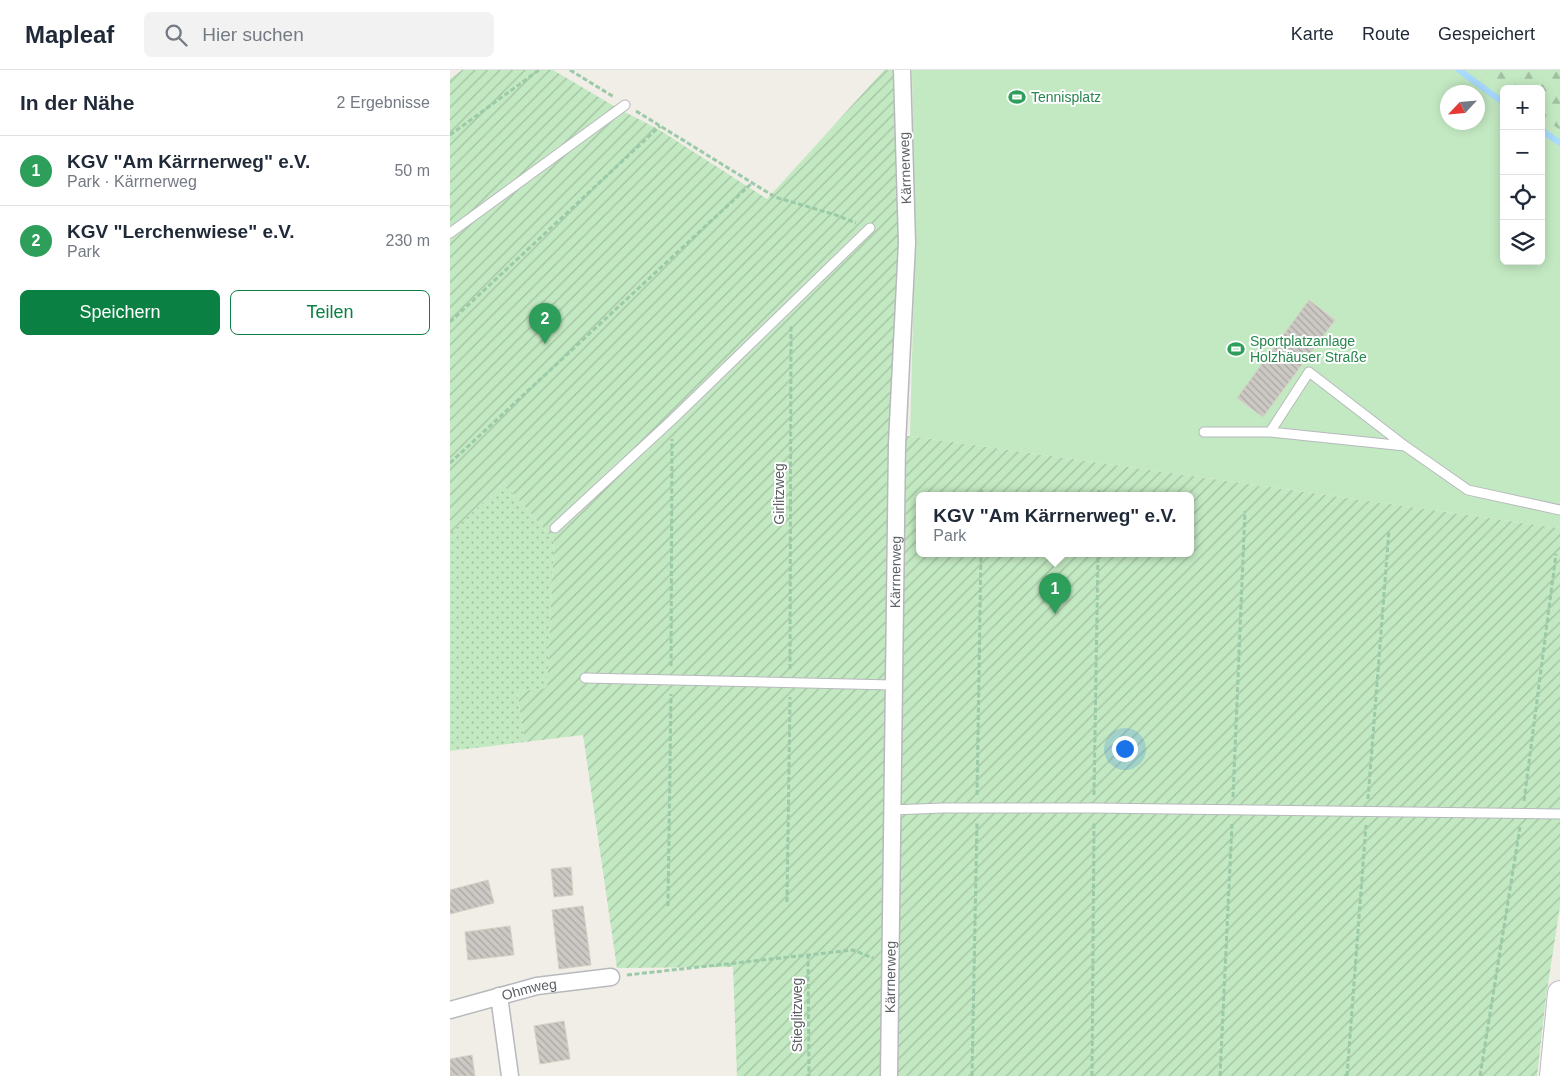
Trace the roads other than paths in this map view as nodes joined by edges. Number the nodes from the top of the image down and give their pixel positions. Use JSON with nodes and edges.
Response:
{"nodes":[{"id":1,"x":902,"y":70,"type":"edge"},
{"id":2,"x":625,"y":104,"type":"road end"},
{"id":3,"x":870,"y":228,"type":"road end"},
{"id":4,"x":450,"y":233,"type":"edge"},
{"id":5,"x":1204,"y":432,"type":"dead end"},
{"id":6,"x":1270,"y":432,"type":"junction"},
{"id":7,"x":1405,"y":446,"type":"junction"},
{"id":8,"x":1560,"y":510,"type":"edge"},
{"id":9,"x":555,"y":528,"type":"dead end"},
{"id":10,"x":585,"y":678,"type":"dead end"},
{"id":11,"x":894,"y":685,"type":"junction"},
{"id":12,"x":891,"y":810,"type":"junction"},
{"id":13,"x":1560,"y":814,"type":"edge"},
{"id":14,"x":611,"y":977,"type":"road end"},
{"id":15,"x":1560,"y":993,"type":"edge"},
{"id":16,"x":499,"y":996,"type":"junction"},
{"id":17,"x":450,"y":1010,"type":"edge"},
{"id":18,"x":510,"y":1076,"type":"edge"},
{"id":19,"x":889,"y":1076,"type":"edge"},
{"id":20,"x":1552,"y":1076,"type":"edge"}],
"edges":[{"from":1,"to":11,"type":"street","name":"Kärrnerweg"},
{"from":2,"to":4,"type":"lane"},
{"from":3,"to":9,"type":"lane"},
{"from":5,"to":6,"type":"lane"},
{"from":6,"to":7,"type":"lane"},
{"from":6,"to":7,"type":"lane"},
{"from":7,"to":8,"type":"lane"},
{"from":10,"to":11,"type":"lane"},
{"from":11,"to":12,"type":"street","name":"Kärrnerweg"},
{"from":12,"to":13,"type":"lane"},
{"from":12,"to":19,"type":"street","name":"Kärrnerweg"},
{"from":14,"to":16,"type":"street","name":"Ohmweg"},
{"from":15,"to":20,"type":"main road"},
{"from":16,"to":17,"type":"street","name":"Ohmweg"},
{"from":16,"to":18,"type":"street"}]}
